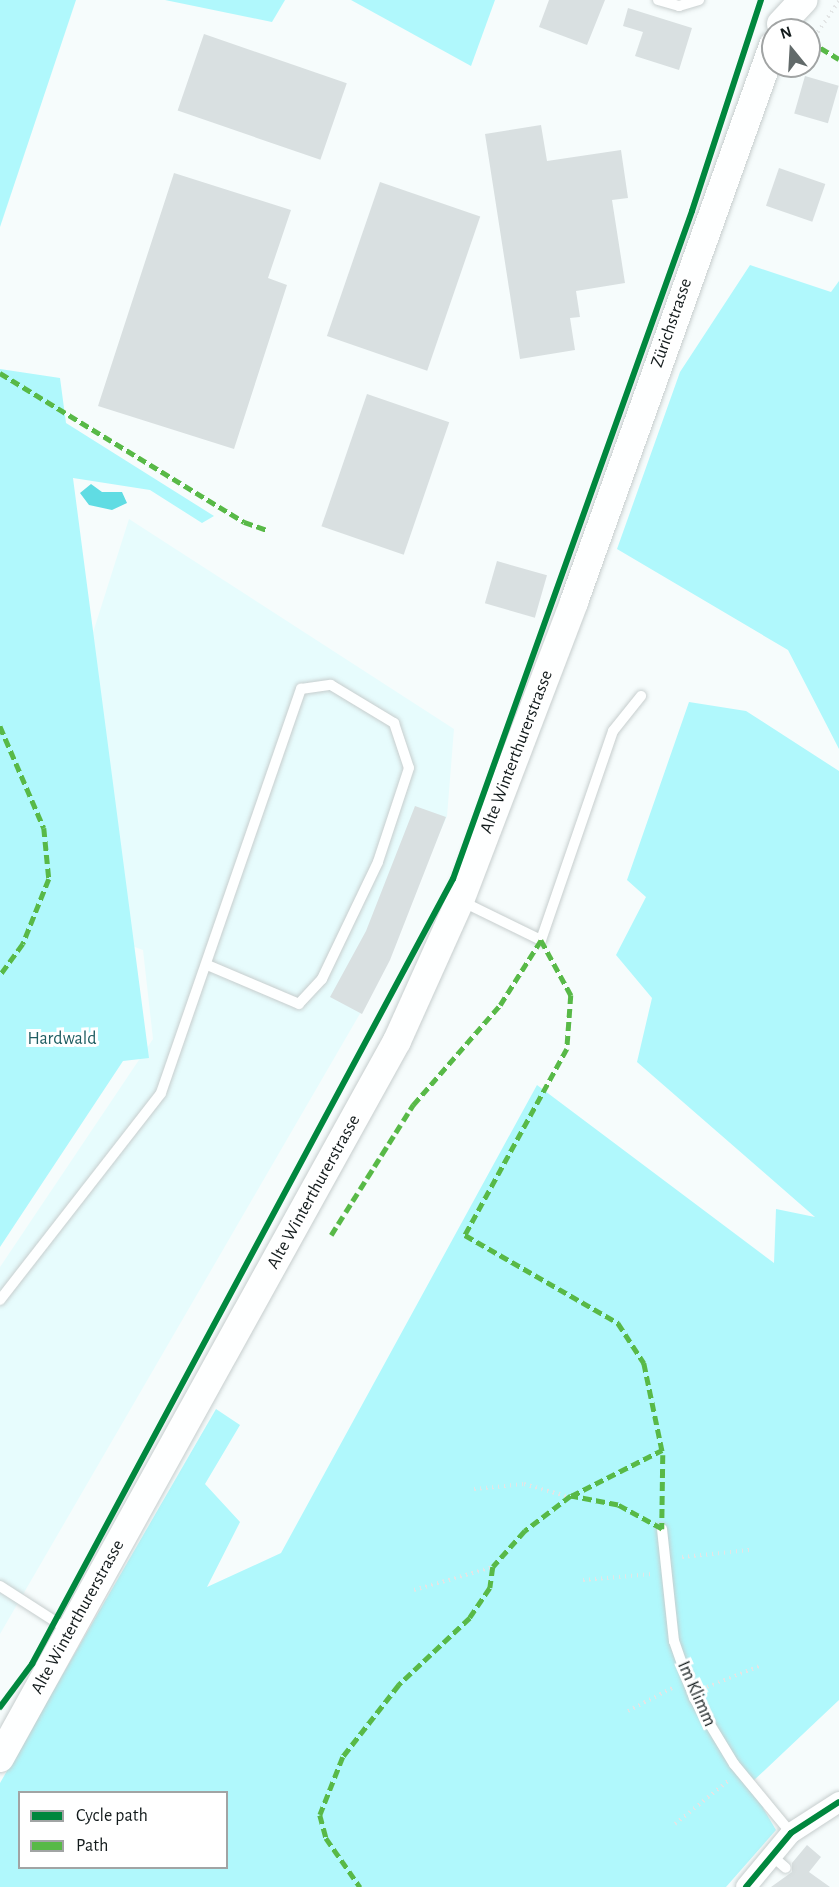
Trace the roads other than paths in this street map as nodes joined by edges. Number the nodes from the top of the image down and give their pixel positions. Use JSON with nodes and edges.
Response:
{"nodes":[{"id":1,"x":658,"y":0,"type":"edge"},
{"id":2,"x":699,"y":0,"type":"edge"},
{"id":3,"x":803,"y":0,"type":"edge"},
{"id":4,"x":786,"y":18,"type":"edge"},
{"id":5,"x":761,"y":78,"type":"edge"},
{"id":6,"x":574,"y":602,"type":"joint"},
{"id":7,"x":641,"y":696,"type":"dead end"},
{"id":8,"x":460,"y":900,"type":"junction"},
{"id":9,"x":207,"y":965,"type":"junction"},
{"id":10,"x":0,"y":1300,"type":"edge"},
{"id":11,"x":662,"y":1528,"type":"dead end"},
{"id":12,"x":0,"y":1586,"type":"edge"},
{"id":13,"x":70,"y":1631,"type":"junction"},
{"id":14,"x":0,"y":1758,"type":"edge"},
{"id":15,"x":839,"y":1802,"type":"edge"},
{"id":16,"x":791,"y":1833,"type":"junction"},
{"id":17,"x":746,"y":1887,"type":"edge"}],
"edges":[{"from":1,"to":2,"type":"lane"},
{"from":3,"to":4,"type":"main road","name":"Zürichstrasse"},
{"from":5,"to":6,"type":"main road","name":"Zürichstrasse"},
{"from":6,"to":8,"type":"main road","name":"Alte Winterthurerstrasse"},
{"from":7,"to":8,"type":"lane"},
{"from":8,"to":13,"type":"main road","name":"Alte Winterthurerstrasse"},
{"from":9,"to":9,"type":"lane"},
{"from":9,"to":10,"type":"lane"},
{"from":11,"to":16,"type":"lane","name":"Im Klimm"},
{"from":12,"to":13,"type":"lane"},
{"from":13,"to":14,"type":"main road","name":"Alte Winterthurerstrasse"},
{"from":15,"to":16,"type":"street"},
{"from":16,"to":17,"type":"street"}]}
